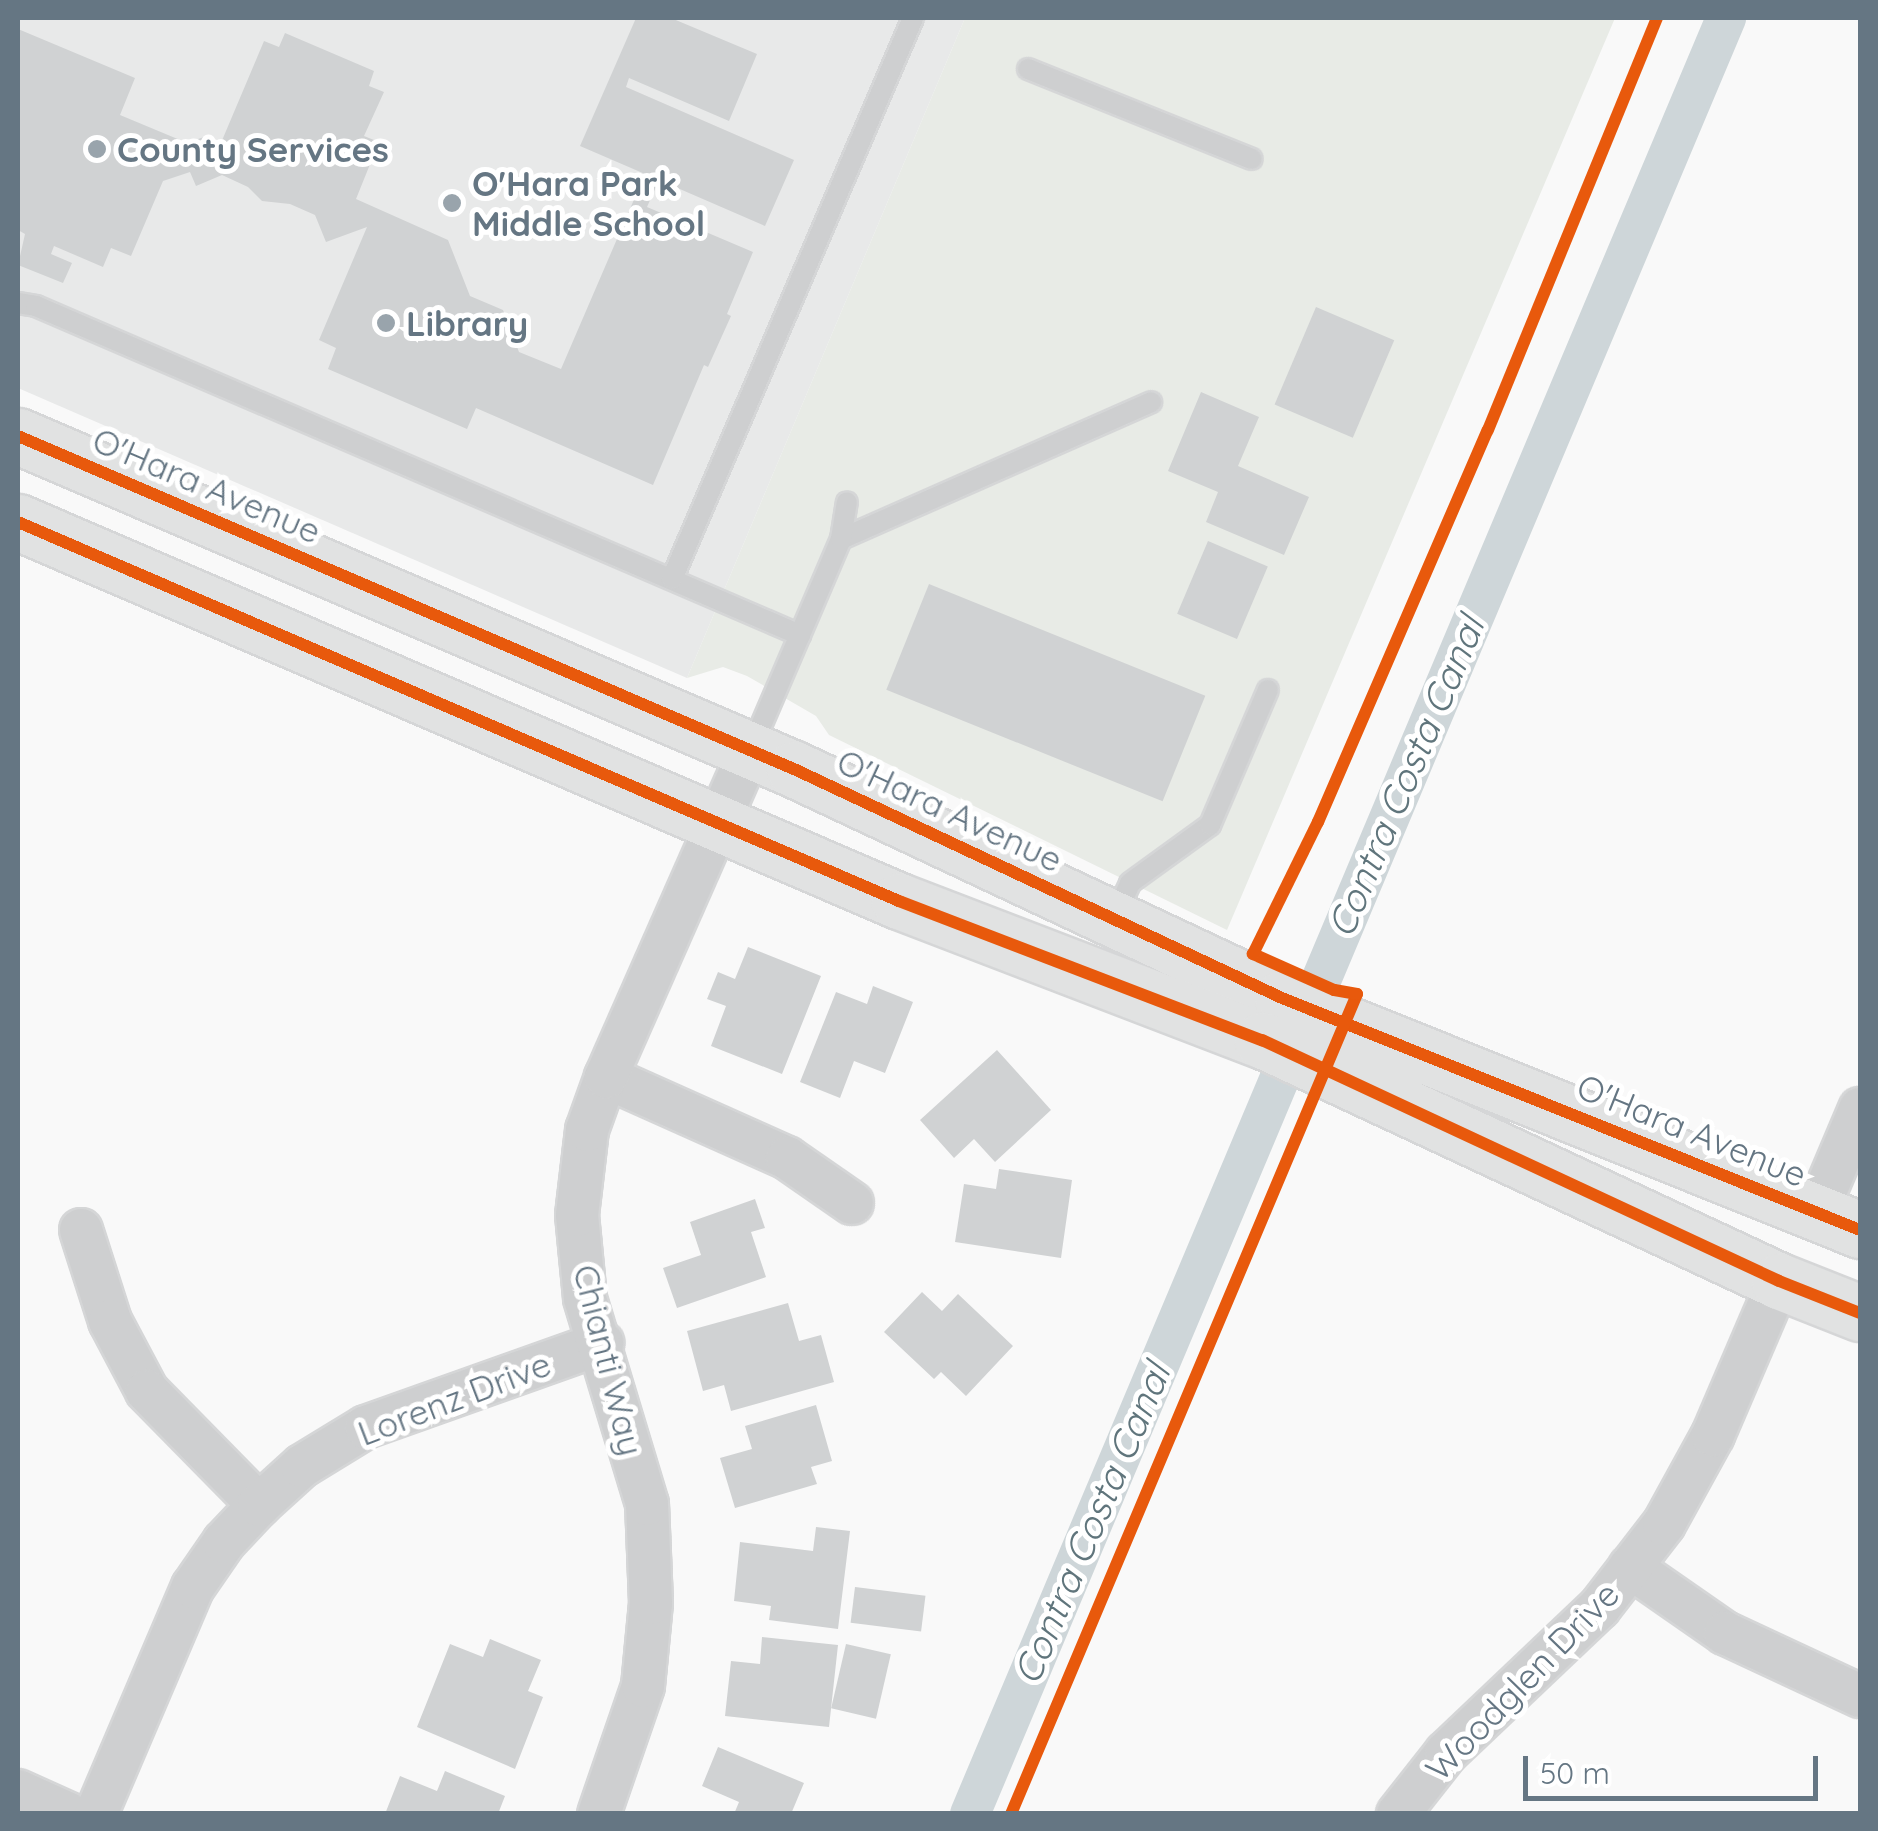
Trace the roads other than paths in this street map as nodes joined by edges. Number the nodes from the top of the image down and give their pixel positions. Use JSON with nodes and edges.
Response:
{"nodes":[{"id":1,"x":913,"y":18,"type":"edge"},
{"id":2,"x":1028,"y":69,"type":"dead end"},
{"id":3,"x":1252,"y":159,"type":"dead end"},
{"id":4,"x":18,"y":303,"type":"edge"},
{"id":5,"x":1151,"y":402,"type":"dead end"},
{"id":6,"x":18,"y":436,"type":"edge"},
{"id":7,"x":846,"y":502,"type":"dead end"},
{"id":8,"x":18,"y":522,"type":"edge"},
{"id":9,"x":842,"y":539,"type":"junction"},
{"id":10,"x":672,"y":579,"type":"junction"},
{"id":11,"x":800,"y":634,"type":"junction"},
{"id":12,"x":1268,"y":690,"type":"dead end"},
{"id":13,"x":750,"y":751,"type":"junction"},
{"id":14,"x":718,"y":824,"type":"junction"},
{"id":15,"x":1113,"y":920,"type":"junction"},
{"id":16,"x":1297,"y":1030,"type":"junction"},
{"id":17,"x":606,"y":1077,"type":"junction"},
{"id":18,"x":1860,"y":1109,"type":"edge"},
{"id":19,"x":852,"y":1202,"type":"dead end"},
{"id":20,"x":1839,"y":1220,"type":"edge"},
{"id":21,"x":81,"y":1230,"type":"dead end"},
{"id":22,"x":1780,"y":1280,"type":"junction"},
{"id":23,"x":1860,"y":1314,"type":"edge"},
{"id":24,"x":602,"y":1343,"type":"junction"},
{"id":25,"x":258,"y":1505,"type":"junction"},
{"id":26,"x":1630,"y":1567,"type":"junction"},
{"id":27,"x":1860,"y":1696,"type":"edge"},
{"id":28,"x":18,"y":1792,"type":"edge"},
{"id":29,"x":68,"y":1814,"type":"edge"},
{"id":30,"x":96,"y":1814,"type":"edge"},
{"id":31,"x":599,"y":1814,"type":"edge"},
{"id":32,"x":1398,"y":1814,"type":"edge"}],
"edges":[{"from":1,"to":10,"type":"lane"},
{"from":2,"to":3,"type":"lane"},
{"from":4,"to":10,"type":"lane"},
{"from":5,"to":9,"type":"lane"},
{"from":6,"to":13,"type":"main road","name":"O'Hara Avenue"},
{"from":7,"to":9,"type":"lane"},
{"from":8,"to":14,"type":"main road","name":"O'Hara Avenue"},
{"from":9,"to":11,"type":"lane"},
{"from":10,"to":11,"type":"lane"},
{"from":11,"to":13,"type":"lane"},
{"from":12,"to":15,"type":"lane"},
{"from":13,"to":14,"type":"street","name":"Chianti Way"},
{"from":13,"to":15,"type":"main road","name":"O'Hara Avenue"},
{"from":14,"to":16,"type":"main road","name":"O'Hara Avenue"},
{"from":14,"to":17,"type":"street","name":"Chianti Way"},
{"from":15,"to":16,"type":"main road","name":"O'Hara Avenue"},
{"from":16,"to":20,"type":"main road","name":"O'Hara Avenue"},
{"from":16,"to":22,"type":"main road","name":"O'Hara Avenue"},
{"from":17,"to":19,"type":"street"},
{"from":17,"to":24,"type":"street","name":"Chianti Way"},
{"from":18,"to":20,"type":"street"},
{"from":21,"to":25,"type":"street"},
{"from":22,"to":23,"type":"main road","name":"O'Hara Avenue"},
{"from":22,"to":26,"type":"street","name":"Woodglen Drive"},
{"from":24,"to":25,"type":"street","name":"Lorenz Drive"},
{"from":24,"to":31,"type":"street","name":"Chianti Way"},
{"from":25,"to":30,"type":"street","name":"Lorenz Drive"},
{"from":26,"to":27,"type":"street"},
{"from":26,"to":32,"type":"street","name":"Woodglen Drive"},
{"from":28,"to":29,"type":"street"}]}
